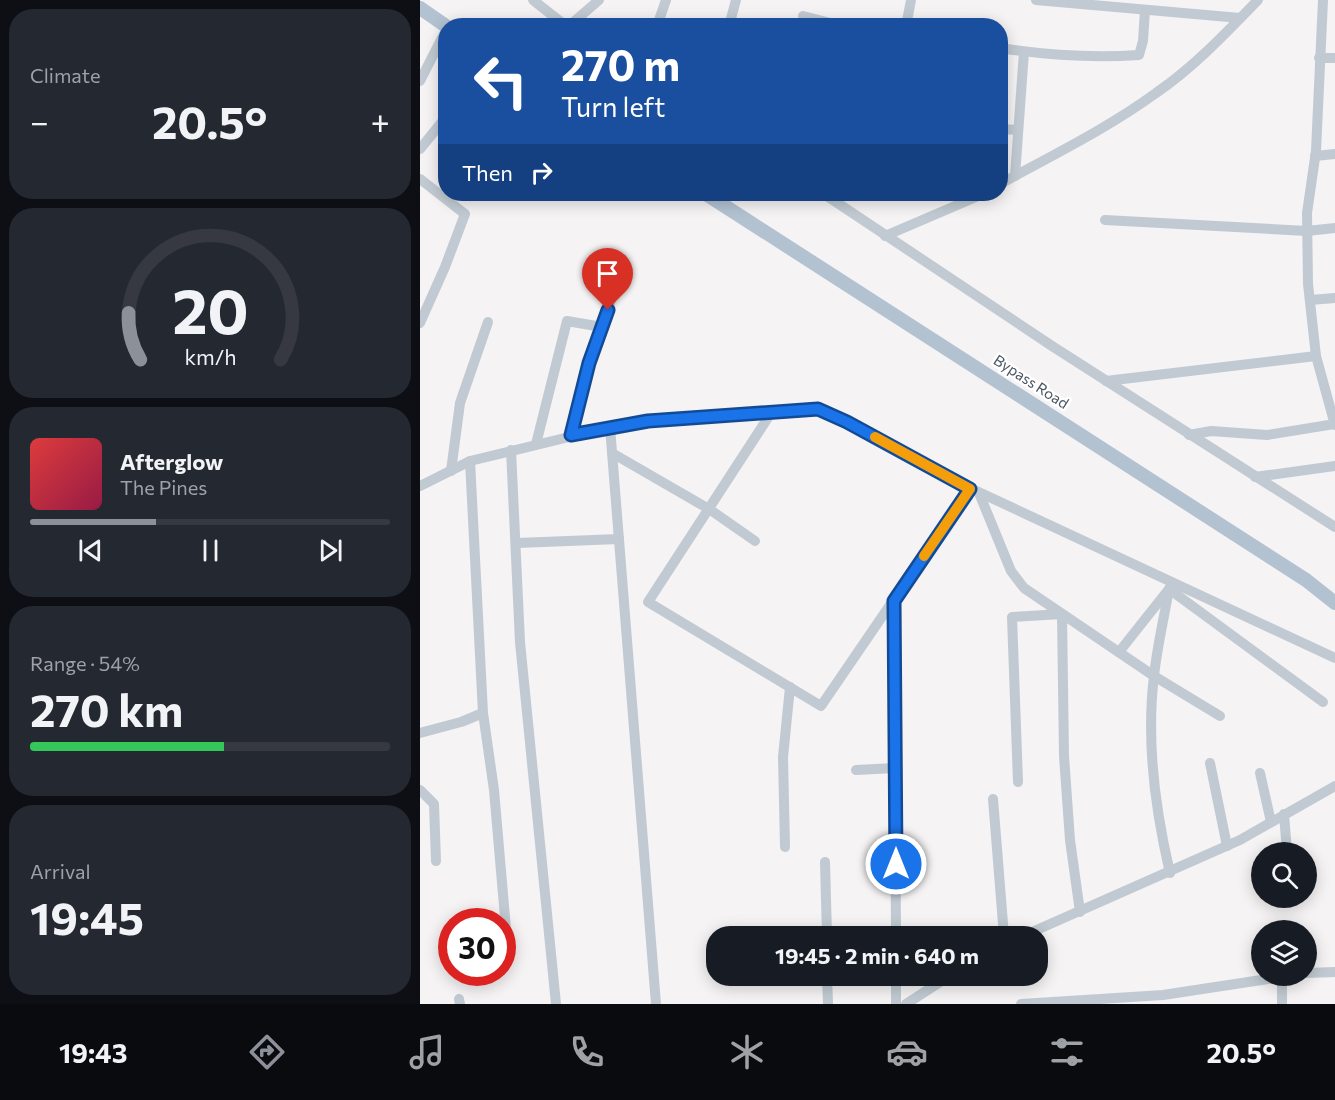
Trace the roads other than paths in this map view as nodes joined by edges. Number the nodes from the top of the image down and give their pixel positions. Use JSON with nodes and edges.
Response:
{"nodes":[{"id":1,"x":533,"y":0,"type":"edge"},
{"id":2,"x":599,"y":0,"type":"edge"},
{"id":3,"x":666,"y":0,"type":"edge"},
{"id":4,"x":736,"y":0,"type":"edge"},
{"id":5,"x":911,"y":0,"type":"edge"},
{"id":6,"x":1036,"y":0,"type":"edge"},
{"id":7,"x":1258,"y":0,"type":"edge"},
{"id":8,"x":1323,"y":0,"type":"edge"},
{"id":9,"x":420,"y":8,"type":"edge"},
{"id":10,"x":1145,"y":10,"type":"junction"},
{"id":11,"x":802,"y":16,"type":"dead end"},
{"id":12,"x":557,"y":18,"type":"edge"},
{"id":13,"x":577,"y":18,"type":"edge"},
{"id":14,"x":660,"y":18,"type":"edge"},
{"id":15,"x":731,"y":18,"type":"edge"},
{"id":16,"x":810,"y":18,"type":"edge"},
{"id":17,"x":908,"y":18,"type":"edge"},
{"id":18,"x":1240,"y":18,"type":"junction"},
{"id":19,"x":438,"y":22,"type":"edge"},
{"id":20,"x":438,"y":44,"type":"edge"},
{"id":21,"x":1008,"y":49,"type":"edge"},
{"id":22,"x":1024,"y":52,"type":"junction"},
{"id":23,"x":1319,"y":58,"type":"junction"},
{"id":24,"x":1335,"y":58,"type":"edge"},
{"id":25,"x":420,"y":81,"type":"edge"},
{"id":26,"x":438,"y":127,"type":"edge"},
{"id":27,"x":1008,"y":129,"type":"edge"},
{"id":28,"x":1018,"y":130,"type":"junction"},
{"id":29,"x":420,"y":149,"type":"edge"},
{"id":30,"x":1335,"y":154,"type":"edge"},
{"id":31,"x":1315,"y":156,"type":"junction"},
{"id":32,"x":1014,"y":176,"type":"junction"},
{"id":33,"x":420,"y":179,"type":"edge"},
{"id":34,"x":1008,"y":179,"type":"edge"},
{"id":35,"x":438,"y":193,"type":"edge"},
{"id":36,"x":448,"y":201,"type":"edge"},
{"id":37,"x":717,"y":201,"type":"edge"},
{"id":38,"x":834,"y":201,"type":"edge"},
{"id":39,"x":966,"y":201,"type":"edge"},
{"id":40,"x":1105,"y":220,"type":"dead end"},
{"id":41,"x":1335,"y":228,"type":"edge"},
{"id":42,"x":1307,"y":231,"type":"junction"},
{"id":43,"x":885,"y":236,"type":"junction"},
{"id":44,"x":613,"y":294,"type":"dead end"},
{"id":45,"x":1335,"y":298,"type":"edge"},
{"id":46,"x":1310,"y":300,"type":"junction"},
{"id":47,"x":488,"y":321,"type":"dead end"},
{"id":48,"x":420,"y":323,"type":"edge"},
{"id":49,"x":602,"y":327,"type":"junction"},
{"id":50,"x":1316,"y":356,"type":"junction"},
{"id":51,"x":1106,"y":381,"type":"junction"},
{"id":52,"x":771,"y":412,"type":"junction"},
{"id":53,"x":1335,"y":424,"type":"edge"},
{"id":54,"x":610,"y":427,"type":"junction"},
{"id":55,"x":571,"y":435,"type":"junction"},
{"id":56,"x":1189,"y":435,"type":"junction"},
{"id":57,"x":536,"y":444,"type":"junction"},
{"id":58,"x":511,"y":450,"type":"junction"},
{"id":59,"x":612,"y":453,"type":"junction"},
{"id":60,"x":470,"y":461,"type":"junction"},
{"id":61,"x":1335,"y":466,"type":"edge"},
{"id":62,"x":451,"y":471,"type":"junction"},
{"id":63,"x":1255,"y":477,"type":"junction"},
{"id":64,"x":420,"y":486,"type":"edge"},
{"id":65,"x":974,"y":491,"type":"junction"},
{"id":66,"x":709,"y":509,"type":"junction"},
{"id":67,"x":1335,"y":527,"type":"edge"},
{"id":68,"x":619,"y":539,"type":"junction"},
{"id":69,"x":755,"y":540,"type":"dead end"},
{"id":70,"x":517,"y":543,"type":"junction"},
{"id":71,"x":1171,"y":586,"type":"junction"},
{"id":72,"x":894,"y":601,"type":"junction"},
{"id":73,"x":1335,"y":603,"type":"edge"},
{"id":74,"x":1062,"y":614,"type":"junction"},
{"id":75,"x":1119,"y":652,"type":"junction"},
{"id":76,"x":1335,"y":658,"type":"edge"},
{"id":77,"x":1154,"y":676,"type":"junction"},
{"id":78,"x":790,"y":687,"type":"junction"},
{"id":79,"x":1323,"y":702,"type":"dead end"},
{"id":80,"x":483,"y":713,"type":"junction"},
{"id":81,"x":1220,"y":716,"type":"dead end"},
{"id":82,"x":420,"y":733,"type":"edge"},
{"id":83,"x":1210,"y":763,"type":"dead end"},
{"id":84,"x":895,"y":768,"type":"junction"},
{"id":85,"x":855,"y":770,"type":"dead end"},
{"id":86,"x":1260,"y":772,"type":"dead end"},
{"id":87,"x":1018,"y":782,"type":"dead end"},
{"id":88,"x":1335,"y":786,"type":"edge"},
{"id":89,"x":420,"y":790,"type":"edge"},
{"id":90,"x":993,"y":799,"type":"dead end"},
{"id":91,"x":1284,"y":814,"type":"junction"},
{"id":92,"x":1271,"y":822,"type":"junction"},
{"id":93,"x":1286,"y":842,"type":"edge"},
{"id":94,"x":1227,"y":846,"type":"junction"},
{"id":95,"x":785,"y":847,"type":"dead end"},
{"id":96,"x":436,"y":861,"type":"dead end"},
{"id":97,"x":825,"y":862,"type":"dead end"},
{"id":98,"x":1170,"y":873,"type":"junction"},
{"id":99,"x":504,"y":908,"type":"edge"},
{"id":100,"x":1080,"y":912,"type":"junction"},
{"id":101,"x":827,"y":926,"type":"edge"},
{"id":102,"x":896,"y":926,"type":"edge"},
{"id":103,"x":1003,"y":926,"type":"edge"},
{"id":104,"x":1047,"y":926,"type":"edge"},
{"id":105,"x":1335,"y":972,"type":"edge"},
{"id":106,"x":1317,"y":973,"type":"edge"},
{"id":107,"x":1251,"y":982,"type":"edge"},
{"id":108,"x":827,"y":986,"type":"edge"},
{"id":109,"x":896,"y":986,"type":"edge"},
{"id":110,"x":934,"y":986,"type":"edge"},
{"id":111,"x":1282,"y":986,"type":"edge"},
{"id":112,"x":556,"y":1004,"type":"edge"},
{"id":113,"x":656,"y":1004,"type":"edge"},
{"id":114,"x":828,"y":1004,"type":"edge"},
{"id":115,"x":897,"y":1004,"type":"edge"},
{"id":116,"x":906,"y":1004,"type":"edge"},
{"id":117,"x":1021,"y":1004,"type":"edge"},
{"id":118,"x":1282,"y":1004,"type":"edge"}],
"edges":[{"from":1,"to":12,"type":"street"},
{"from":2,"to":13,"type":"street"},
{"from":3,"to":14,"type":"street"},
{"from":4,"to":15,"type":"street"},
{"from":5,"to":17,"type":"street"},
{"from":6,"to":10,"type":"street"},
{"from":7,"to":18,"type":"street"},
{"from":8,"to":23,"type":"street"},
{"from":9,"to":19,"type":"main road"},
{"from":10,"to":18,"type":"street"},
{"from":10,"to":22,"type":"street"},
{"from":11,"to":16,"type":"street"},
{"from":18,"to":32,"type":"street"},
{"from":20,"to":25,"type":"street"},
{"from":21,"to":22,"type":"street"},
{"from":22,"to":28,"type":"street"},
{"from":23,"to":24,"type":"street"},
{"from":23,"to":31,"type":"street"},
{"from":26,"to":29,"type":"street"},
{"from":27,"to":28,"type":"street"},
{"from":28,"to":32,"type":"street"},
{"from":30,"to":31,"type":"street"},
{"from":31,"to":42,"type":"street"},
{"from":32,"to":34,"type":"street"},
{"from":33,"to":35,"type":"street"},
{"from":36,"to":48,"type":"street"},
{"from":37,"to":73,"type":"main road","name":"Bypass Road"},
{"from":38,"to":43,"type":"street"},
{"from":39,"to":43,"type":"street"},
{"from":40,"to":42,"type":"street"},
{"from":41,"to":42,"type":"street"},
{"from":42,"to":46,"type":"street"},
{"from":43,"to":51,"type":"street"},
{"from":44,"to":49,"type":"street"},
{"from":45,"to":46,"type":"street"},
{"from":46,"to":50,"type":"street"},
{"from":47,"to":62,"type":"street"},
{"from":49,"to":55,"type":"street"},
{"from":49,"to":57,"type":"street"},
{"from":50,"to":51,"type":"street"},
{"from":50,"to":53,"type":"street"},
{"from":51,"to":56,"type":"street"},
{"from":52,"to":54,"type":"street"},
{"from":52,"to":65,"type":"street"},
{"from":52,"to":66,"type":"street"},
{"from":53,"to":56,"type":"street"},
{"from":54,"to":55,"type":"street"},
{"from":54,"to":59,"type":"street"},
{"from":55,"to":57,"type":"street"},
{"from":56,"to":63,"type":"street"},
{"from":57,"to":58,"type":"street"},
{"from":58,"to":60,"type":"street"},
{"from":58,"to":70,"type":"street"},
{"from":59,"to":66,"type":"street"},
{"from":59,"to":68,"type":"street"},
{"from":60,"to":62,"type":"street"},
{"from":60,"to":80,"type":"street"},
{"from":61,"to":63,"type":"street"},
{"from":62,"to":64,"type":"street"},
{"from":63,"to":67,"type":"street"},
{"from":65,"to":71,"type":"street"},
{"from":65,"to":72,"type":"street"},
{"from":65,"to":74,"type":"street"},
{"from":66,"to":69,"type":"street"},
{"from":66,"to":78,"type":"street"},
{"from":68,"to":70,"type":"street"},
{"from":68,"to":113,"type":"street"},
{"from":70,"to":112,"type":"street"},
{"from":71,"to":75,"type":"street"},
{"from":71,"to":76,"type":"street"},
{"from":71,"to":77,"type":"street"},
{"from":71,"to":79,"type":"street"},
{"from":72,"to":78,"type":"street"},
{"from":72,"to":84,"type":"street"},
{"from":74,"to":75,"type":"street"},
{"from":74,"to":87,"type":"street"},
{"from":74,"to":100,"type":"street"},
{"from":75,"to":77,"type":"street"},
{"from":77,"to":81,"type":"street"},
{"from":77,"to":98,"type":"street"},
{"from":78,"to":95,"type":"street"},
{"from":80,"to":82,"type":"street"},
{"from":80,"to":99,"type":"street"},
{"from":83,"to":94,"type":"street"},
{"from":84,"to":85,"type":"street"},
{"from":84,"to":102,"type":"street"},
{"from":86,"to":92,"type":"street"},
{"from":88,"to":91,"type":"street"},
{"from":89,"to":96,"type":"street"},
{"from":90,"to":103,"type":"street"},
{"from":91,"to":92,"type":"street"},
{"from":91,"to":93,"type":"street"},
{"from":92,"to":94,"type":"street"},
{"from":94,"to":98,"type":"street"},
{"from":97,"to":101,"type":"street"},
{"from":98,"to":100,"type":"street"},
{"from":100,"to":104,"type":"street"},
{"from":105,"to":106,"type":"street"},
{"from":107,"to":117,"type":"street"},
{"from":108,"to":114,"type":"street"},
{"from":109,"to":115,"type":"street"},
{"from":110,"to":116,"type":"street"},
{"from":111,"to":118,"type":"street"}]}
